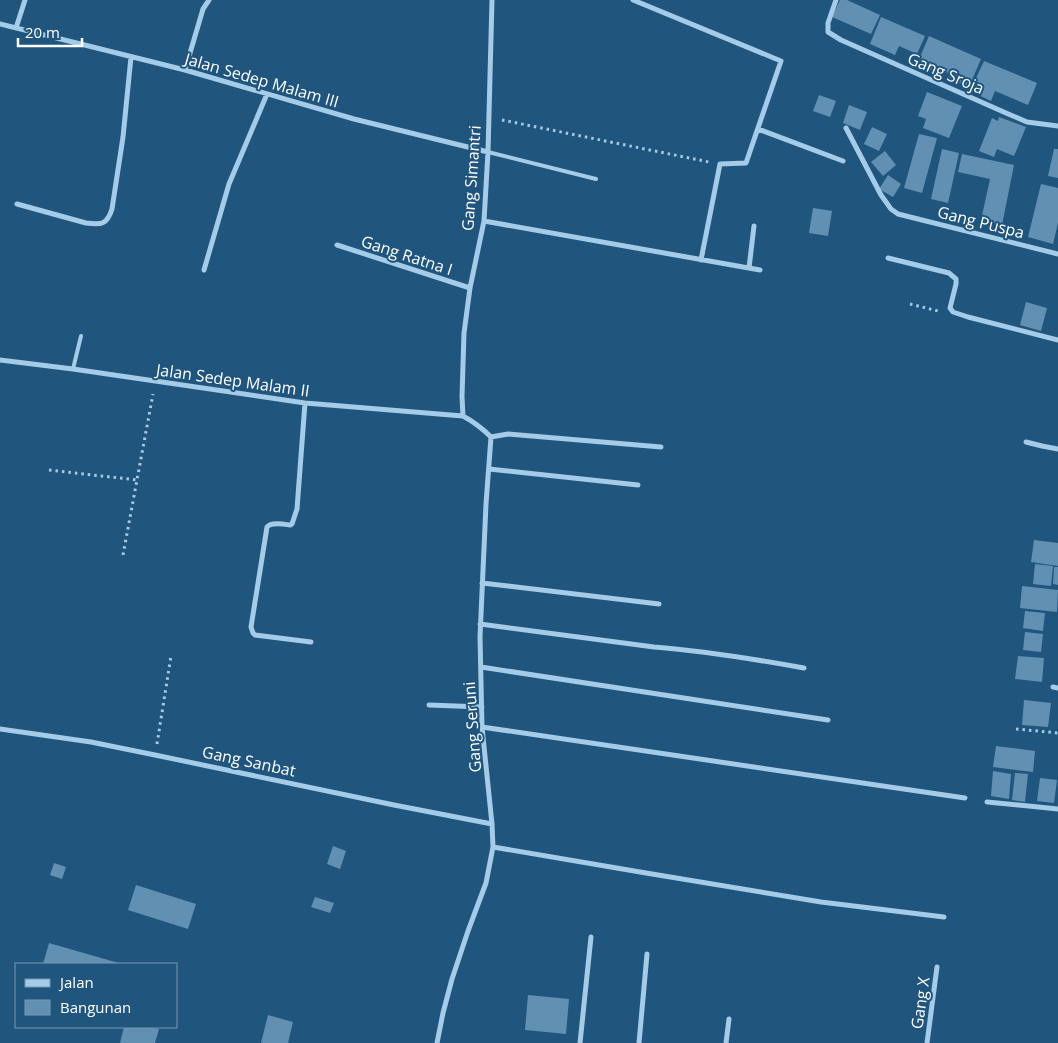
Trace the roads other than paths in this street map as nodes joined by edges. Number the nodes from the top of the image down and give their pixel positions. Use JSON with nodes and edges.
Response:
{"nodes":[{"id":1,"x":25,"y":0,"type":"edge"},
{"id":2,"x":209,"y":0,"type":"edge"},
{"id":3,"x":492,"y":0,"type":"edge"},
{"id":4,"x":632,"y":0,"type":"edge"},
{"id":5,"x":836,"y":0,"type":"edge"},
{"id":6,"x":0,"y":24,"type":"edge"},
{"id":7,"x":16,"y":28,"type":"junction"},
{"id":8,"x":132,"y":57,"type":"junction"},
{"id":9,"x":185,"y":70,"type":"junction"},
{"id":10,"x":267,"y":94,"type":"junction"},
{"id":11,"x":1058,"y":126,"type":"edge"},
{"id":12,"x":846,"y":128,"type":"dead end"},
{"id":13,"x":758,"y":129,"type":"junction"},
{"id":14,"x":488,"y":152,"type":"junction"},
{"id":15,"x":843,"y":161,"type":"dead end"},
{"id":16,"x":596,"y":179,"type":"dead end"},
{"id":17,"x":17,"y":204,"type":"dead end"},
{"id":18,"x":484,"y":221,"type":"junction"},
{"id":19,"x":754,"y":226,"type":"dead end"},
{"id":20,"x":337,"y":245,"type":"dead end"},
{"id":21,"x":1058,"y":254,"type":"edge"},
{"id":22,"x":888,"y":258,"type":"dead end"},
{"id":23,"x":701,"y":260,"type":"junction"},
{"id":24,"x":748,"y":268,"type":"junction"},
{"id":25,"x":204,"y":270,"type":"dead end"},
{"id":26,"x":760,"y":270,"type":"dead end"},
{"id":27,"x":470,"y":288,"type":"junction"},
{"id":28,"x":82,"y":336,"type":"dead end"},
{"id":29,"x":1058,"y":340,"type":"edge"},
{"id":30,"x":0,"y":360,"type":"edge"},
{"id":31,"x":73,"y":369,"type":"junction"},
{"id":32,"x":305,"y":403,"type":"junction"},
{"id":33,"x":463,"y":416,"type":"junction"},
{"id":34,"x":491,"y":437,"type":"junction"},
{"id":35,"x":1026,"y":442,"type":"dead end"},
{"id":36,"x":661,"y":447,"type":"dead end"},
{"id":37,"x":1058,"y":449,"type":"edge"},
{"id":38,"x":489,"y":469,"type":"junction"},
{"id":39,"x":638,"y":485,"type":"dead end"},
{"id":40,"x":482,"y":583,"type":"junction"},
{"id":41,"x":659,"y":604,"type":"dead end"},
{"id":42,"x":480,"y":624,"type":"junction"},
{"id":43,"x":311,"y":642,"type":"dead end"},
{"id":44,"x":481,"y":667,"type":"junction"},
{"id":45,"x":804,"y":668,"type":"dead end"},
{"id":46,"x":429,"y":705,"type":"dead end"},
{"id":47,"x":482,"y":707,"type":"junction"},
{"id":48,"x":828,"y":720,"type":"dead end"},
{"id":49,"x":482,"y":727,"type":"junction"},
{"id":50,"x":0,"y":729,"type":"edge"},
{"id":51,"x":965,"y":798,"type":"dead end"},
{"id":52,"x":987,"y":802,"type":"dead end"},
{"id":53,"x":1058,"y":810,"type":"edge"},
{"id":54,"x":492,"y":824,"type":"junction"},
{"id":55,"x":494,"y":847,"type":"junction"},
{"id":56,"x":944,"y":917,"type":"dead end"},
{"id":57,"x":591,"y":937,"type":"dead end"},
{"id":58,"x":647,"y":954,"type":"dead end"},
{"id":59,"x":938,"y":967,"type":"dead end"},
{"id":60,"x":729,"y":1019,"type":"dead end"},
{"id":61,"x":437,"y":1043,"type":"edge"},
{"id":62,"x":580,"y":1043,"type":"edge"},
{"id":63,"x":638,"y":1043,"type":"edge"},
{"id":64,"x":726,"y":1043,"type":"edge"},
{"id":65,"x":927,"y":1043,"type":"edge"}],
"edges":[{"from":1,"to":7,"type":"street"},
{"from":2,"to":9,"type":"street"},
{"from":3,"to":14,"type":"street","name":"Gang Simantri"},
{"from":4,"to":13,"type":"street"},
{"from":5,"to":11,"type":"street","name":"Gang Sroja"},
{"from":6,"to":7,"type":"street","name":"Jalan Sedep Malam III"},
{"from":7,"to":8,"type":"street","name":"Jalan Sedep Malam III"},
{"from":8,"to":9,"type":"street","name":"Jalan Sedep Malam III"},
{"from":8,"to":17,"type":"street"},
{"from":9,"to":10,"type":"street","name":"Jalan Sedep Malam III"},
{"from":10,"to":14,"type":"street","name":"Jalan Sedep Malam III"},
{"from":10,"to":25,"type":"street"},
{"from":12,"to":21,"type":"street","name":"Gang Puspa"},
{"from":13,"to":15,"type":"street"},
{"from":13,"to":23,"type":"street"},
{"from":14,"to":16,"type":"lane"},
{"from":14,"to":18,"type":"street","name":"Gang Simantri"},
{"from":18,"to":23,"type":"street"},
{"from":18,"to":27,"type":"street","name":"Gang Simantri"},
{"from":19,"to":24,"type":"street"},
{"from":20,"to":27,"type":"street","name":"Gang Ratna I"},
{"from":22,"to":29,"type":"street"},
{"from":23,"to":24,"type":"street"},
{"from":24,"to":26,"type":"street"},
{"from":27,"to":33,"type":"street","name":"Gang Simantri"},
{"from":28,"to":31,"type":"lane"},
{"from":30,"to":31,"type":"street","name":"Jalan Sedep Malam II"},
{"from":31,"to":32,"type":"street","name":"Jalan Sedep Malam II"},
{"from":32,"to":33,"type":"street","name":"Jalan Sedep Malam II"},
{"from":32,"to":43,"type":"street"},
{"from":33,"to":34,"type":"street"},
{"from":34,"to":36,"type":"street"},
{"from":34,"to":38,"type":"street","name":"Gang Seruni"},
{"from":35,"to":37,"type":"street"},
{"from":38,"to":39,"type":"street"},
{"from":38,"to":40,"type":"street","name":"Gang Seruni"},
{"from":40,"to":41,"type":"street"},
{"from":40,"to":42,"type":"street","name":"Gang Seruni"},
{"from":42,"to":44,"type":"street","name":"Gang Seruni"},
{"from":42,"to":45,"type":"street"},
{"from":44,"to":47,"type":"street","name":"Gang Seruni"},
{"from":44,"to":48,"type":"street"},
{"from":46,"to":47,"type":"street"},
{"from":47,"to":49,"type":"street","name":"Gang Seruni"},
{"from":49,"to":51,"type":"street"},
{"from":49,"to":54,"type":"street","name":"Gang Seruni"},
{"from":50,"to":54,"type":"street","name":"Gang Sanbat"},
{"from":52,"to":53,"type":"street"},
{"from":54,"to":55,"type":"street","name":"Gang Seruni"},
{"from":55,"to":56,"type":"street"},
{"from":55,"to":61,"type":"street","name":"Gang Seruni"},
{"from":57,"to":62,"type":"street"},
{"from":58,"to":63,"type":"street"},
{"from":59,"to":65,"type":"street","name":"Gang X"},
{"from":60,"to":64,"type":"street"}]}
